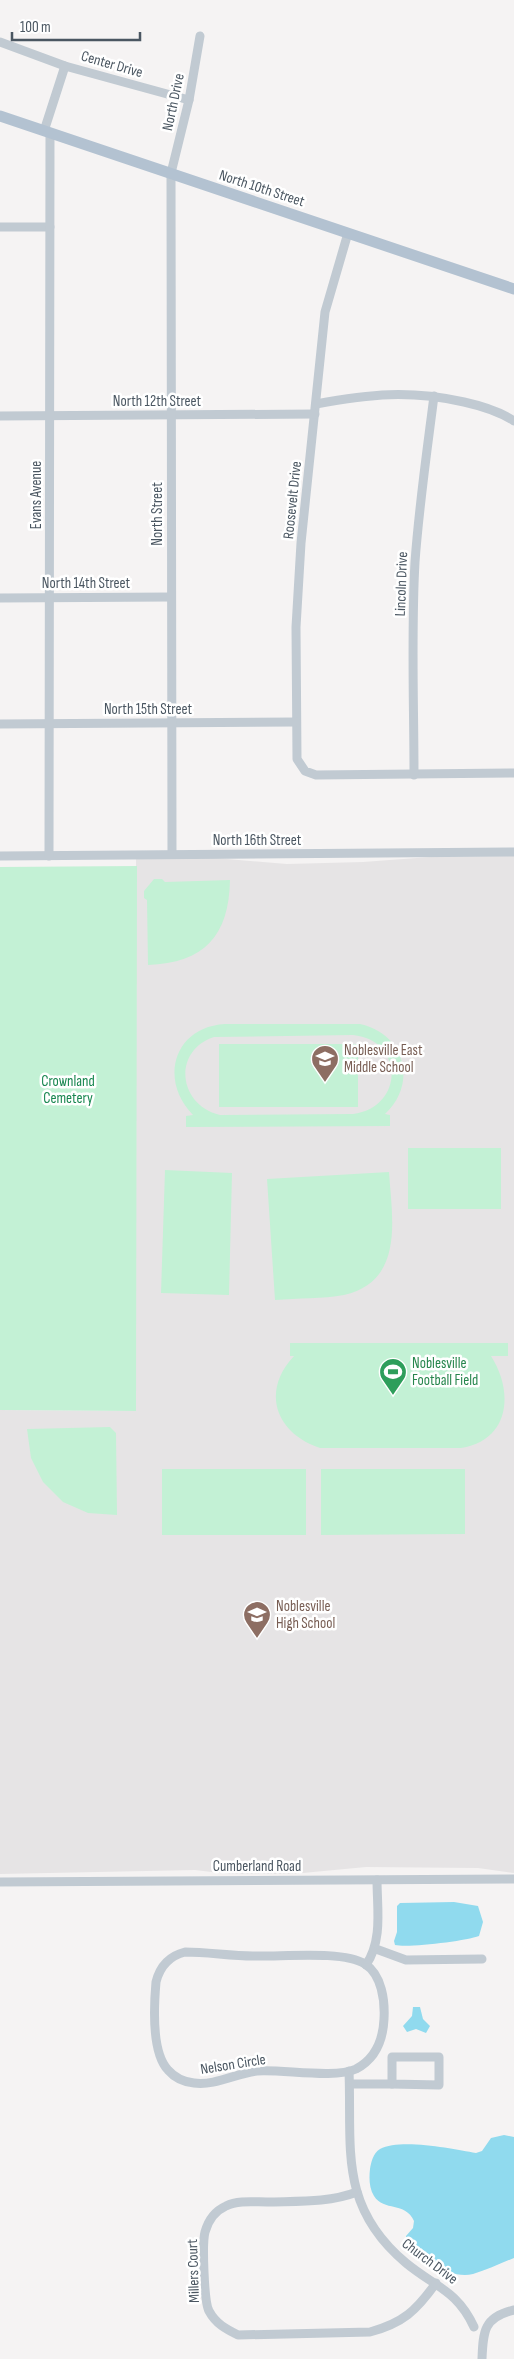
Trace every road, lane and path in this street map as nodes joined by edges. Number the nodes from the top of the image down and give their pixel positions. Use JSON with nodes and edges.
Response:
{"nodes":[{"id":1,"x":200,"y":36,"type":"dead end"},
{"id":2,"x":0,"y":42,"type":"edge"},
{"id":3,"x":65,"y":66,"type":"junction"},
{"id":4,"x":190,"y":100,"type":"junction"},
{"id":5,"x":0,"y":116,"type":"edge"},
{"id":6,"x":47,"y":132,"type":"junction"},
{"id":7,"x":171,"y":173,"type":"junction"},
{"id":8,"x":0,"y":227,"type":"edge"},
{"id":9,"x":50,"y":227,"type":"junction"},
{"id":10,"x":348,"y":233,"type":"junction"},
{"id":11,"x":514,"y":289,"type":"edge"},
{"id":12,"x":434,"y":396,"type":"junction"},
{"id":13,"x":316,"y":404,"type":"junction"},
{"id":14,"x":315,"y":414,"type":"junction"},
{"id":15,"x":171,"y":415,"type":"junction"},
{"id":16,"x":0,"y":416,"type":"edge"},
{"id":17,"x":50,"y":416,"type":"junction"},
{"id":18,"x":514,"y":420,"type":"edge"},
{"id":19,"x":171,"y":596,"type":"junction"},
{"id":20,"x":49,"y":597,"type":"junction"},
{"id":21,"x":0,"y":598,"type":"edge"},
{"id":22,"x":171,"y":722,"type":"junction"},
{"id":23,"x":296,"y":722,"type":"junction"},
{"id":24,"x":0,"y":724,"type":"edge"},
{"id":25,"x":49,"y":724,"type":"junction"},
{"id":26,"x":514,"y":773,"type":"edge"},
{"id":27,"x":414,"y":775,"type":"junction"},
{"id":28,"x":514,"y":852,"type":"edge"},
{"id":29,"x":172,"y":854,"type":"junction"},
{"id":30,"x":0,"y":856,"type":"edge"},
{"id":31,"x":49,"y":856,"type":"junction"},
{"id":32,"x":514,"y":1879,"type":"edge"},
{"id":33,"x":377,"y":1880,"type":"junction"},
{"id":34,"x":0,"y":1882,"type":"edge"},
{"id":35,"x":376,"y":1949,"type":"junction"},
{"id":36,"x":482,"y":1959,"type":"dead end"},
{"id":37,"x":366,"y":1965,"type":"junction"},
{"id":38,"x":349,"y":2071,"type":"junction"},
{"id":39,"x":350,"y":2084,"type":"junction"},
{"id":40,"x":392,"y":2084,"type":"junction"},
{"id":41,"x":357,"y":2192,"type":"junction"},
{"id":42,"x":436,"y":2283,"type":"junction"},
{"id":43,"x":514,"y":2310,"type":"edge"},
{"id":44,"x":474,"y":2327,"type":"dead end"},
{"id":45,"x":482,"y":2359,"type":"edge"}],
"edges":[{"from":1,"to":4,"type":"street","name":"North Drive"},
{"from":2,"to":3,"type":"street","name":"Center Drive"},
{"from":3,"to":4,"type":"street","name":"Center Drive"},
{"from":3,"to":6,"type":"street","name":"Evans Avenue"},
{"from":4,"to":7,"type":"street","name":"North Drive"},
{"from":5,"to":6,"type":"main road","name":"North 10th Street"},
{"from":6,"to":7,"type":"main road","name":"North 10th Street"},
{"from":6,"to":9,"type":"street","name":"Evans Avenue"},
{"from":7,"to":10,"type":"main road","name":"North 10th Street"},
{"from":7,"to":15,"type":"street","name":"North Street"},
{"from":8,"to":9,"type":"street"},
{"from":9,"to":17,"type":"street","name":"Evans Avenue"},
{"from":10,"to":11,"type":"main road","name":"North 10th Street"},
{"from":10,"to":13,"type":"street","name":"Roosevelt Drive"},
{"from":12,"to":13,"type":"street"},
{"from":12,"to":18,"type":"street"},
{"from":12,"to":27,"type":"street","name":"Lincoln Drive"},
{"from":13,"to":14,"type":"street","name":"Roosevelt Drive"},
{"from":14,"to":15,"type":"street","name":"North 12th Street"},
{"from":14,"to":23,"type":"street","name":"Roosevelt Drive"},
{"from":15,"to":17,"type":"street","name":"North 12th Street"},
{"from":15,"to":19,"type":"street","name":"North Street"},
{"from":16,"to":17,"type":"street","name":"North 12th Street"},
{"from":17,"to":20,"type":"street","name":"Evans Avenue"},
{"from":19,"to":20,"type":"street","name":"North 14th Street"},
{"from":19,"to":22,"type":"street","name":"North Street"},
{"from":20,"to":21,"type":"street","name":"North 14th Street"},
{"from":20,"to":25,"type":"street","name":"Evans Avenue"},
{"from":22,"to":23,"type":"street","name":"North 15th Street"},
{"from":22,"to":25,"type":"street","name":"North 15th Street"},
{"from":22,"to":29,"type":"street","name":"North Street"},
{"from":23,"to":27,"type":"street","name":"Roosevelt Drive"},
{"from":24,"to":25,"type":"street","name":"North 15th Street"},
{"from":25,"to":31,"type":"street","name":"Evans Avenue"},
{"from":26,"to":27,"type":"street"},
{"from":28,"to":29,"type":"street","name":"North 16th Street"},
{"from":29,"to":31,"type":"street","name":"North 16th Street"},
{"from":30,"to":31,"type":"street","name":"North 16th Street"},
{"from":32,"to":33,"type":"street","name":"Cumberland Road"},
{"from":33,"to":34,"type":"street","name":"Cumberland Road"},
{"from":33,"to":35,"type":"street"},
{"from":35,"to":36,"type":"street"},
{"from":35,"to":37,"type":"street"},
{"from":37,"to":38,"type":"street"},
{"from":37,"to":38,"type":"street","name":"Nelson Circle"},
{"from":38,"to":39,"type":"street","name":"Church Drive"},
{"from":39,"to":40,"type":"street"},
{"from":39,"to":41,"type":"street","name":"Church Drive"},
{"from":40,"to":40,"type":"street"},
{"from":41,"to":42,"type":"street","name":"Church Drive"},
{"from":41,"to":42,"type":"street","name":"Millers Court"},
{"from":42,"to":44,"type":"street","name":"Church Drive"},
{"from":43,"to":45,"type":"street"}]}
